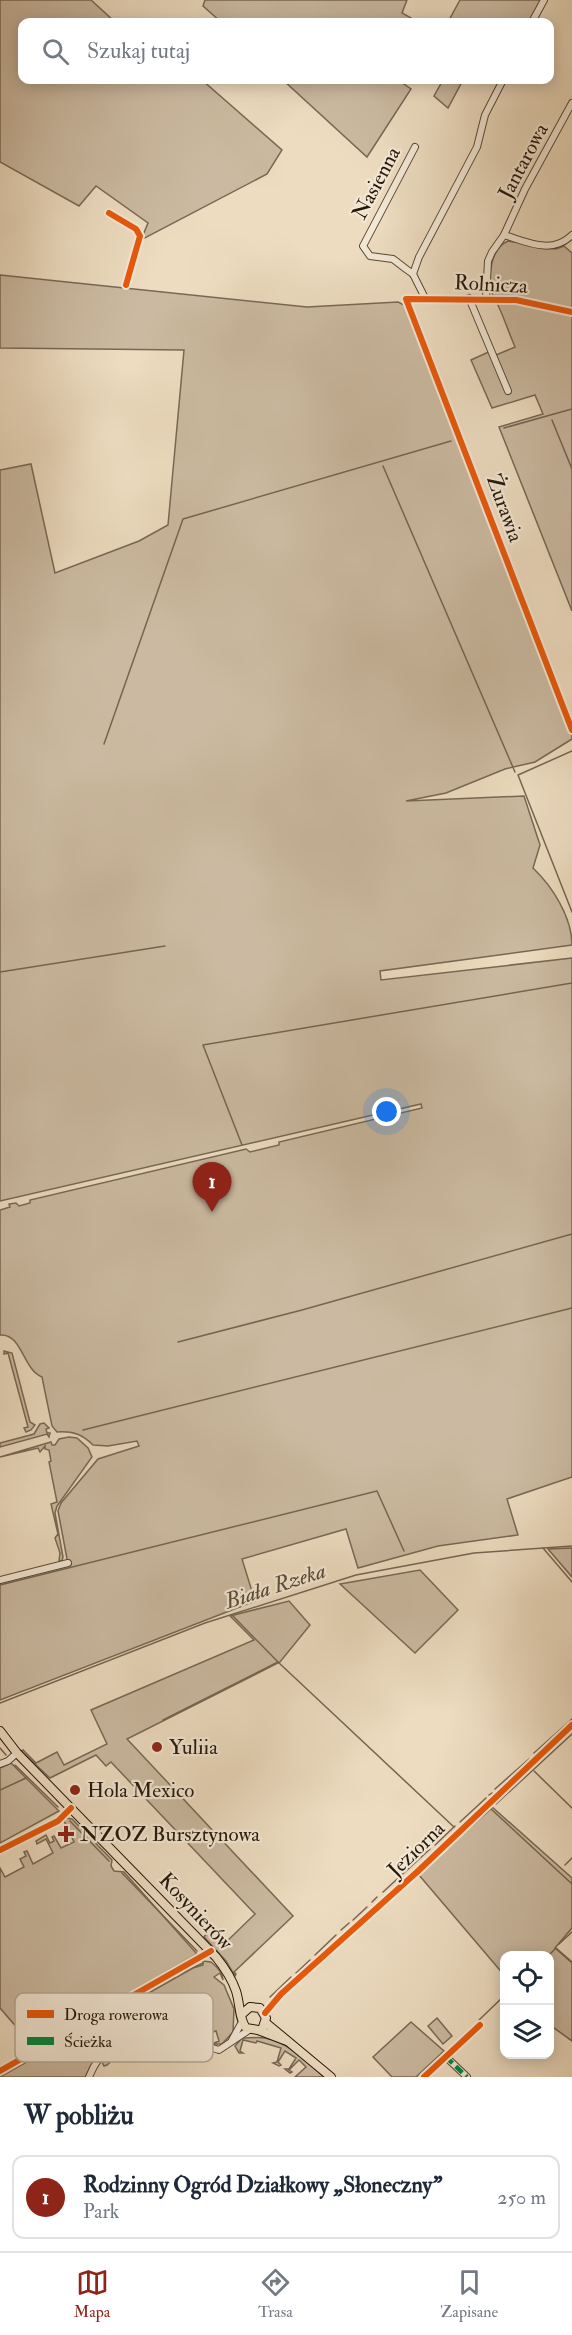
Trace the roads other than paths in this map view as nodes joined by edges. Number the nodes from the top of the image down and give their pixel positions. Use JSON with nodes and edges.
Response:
{"nodes":[{"id":1,"x":544,"y":0,"type":"edge"},
{"id":2,"x":534,"y":18,"type":"edge"},
{"id":3,"x":501,"y":84,"type":"edge"},
{"id":4,"x":572,"y":103,"type":"edge"},
{"id":5,"x":415,"y":147,"type":"dead end"},
{"id":6,"x":109,"y":213,"type":"dead end"},
{"id":7,"x":504,"y":235,"type":"junction"},
{"id":8,"x":572,"y":235,"type":"edge"},
{"id":9,"x":413,"y":274,"type":"junction"},
{"id":10,"x":126,"y":285,"type":"dead end"},
{"id":11,"x":424,"y":298,"type":"junction"},
{"id":12,"x":469,"y":298,"type":"junction"},
{"id":13,"x":406,"y":299,"type":"joint"},
{"id":14,"x":486,"y":299,"type":"junction"},
{"id":15,"x":572,"y":312,"type":"edge"},
{"id":16,"x":508,"y":391,"type":"dead end"},
{"id":17,"x":572,"y":730,"type":"edge"},
{"id":18,"x":68,"y":1563,"type":"dead end"},
{"id":19,"x":0,"y":1580,"type":"edge"},
{"id":20,"x":572,"y":1725,"type":"edge"},
{"id":21,"x":0,"y":1731,"type":"edge"},
{"id":22,"x":17,"y":1753,"type":"junction"},
{"id":23,"x":0,"y":1764,"type":"edge"},
{"id":24,"x":71,"y":1808,"type":"junction"},
{"id":25,"x":0,"y":1850,"type":"edge"},
{"id":26,"x":212,"y":1951,"type":"junction"},
{"id":27,"x":236,"y":1989,"type":"junction"},
{"id":28,"x":138,"y":1993,"type":"edge"},
{"id":29,"x":250,"y":2007,"type":"junction"},
{"id":30,"x":263,"y":2011,"type":"junction"},
{"id":31,"x":242,"y":2018,"type":"junction"},
{"id":32,"x":266,"y":2022,"type":"junction"},
{"id":33,"x":480,"y":2025,"type":"dead end"},
{"id":34,"x":254,"y":2030,"type":"junction"},
{"id":35,"x":287,"y":2041,"type":"junction"},
{"id":36,"x":231,"y":2042,"type":"junction"},
{"id":37,"x":213,"y":2048,"type":"edge"},
{"id":38,"x":446,"y":2057,"type":"junction"},
{"id":39,"x":16,"y":2062,"type":"edge"},
{"id":40,"x":97,"y":2062,"type":"edge"},
{"id":41,"x":0,"y":2071,"type":"edge"},
{"id":42,"x":89,"y":2077,"type":"edge"},
{"id":43,"x":331,"y":2077,"type":"edge"},
{"id":44,"x":424,"y":2077,"type":"edge"},
{"id":45,"x":467,"y":2077,"type":"edge"}],
"edges":[{"from":1,"to":2,"type":"street"},
{"from":3,"to":9,"type":"street"},
{"from":4,"to":7,"type":"street","name":"Jantarowa"},
{"from":5,"to":9,"type":"street","name":"Nasienna"},
{"from":6,"to":10,"type":"street"},
{"from":7,"to":8,"type":"street"},
{"from":7,"to":14,"type":"street","name":"Jantarowa"},
{"from":9,"to":11,"type":"street"},
{"from":11,"to":12,"type":"street","name":"Rolnicza"},
{"from":11,"to":13,"type":"street","name":"Rolnicza"},
{"from":12,"to":14,"type":"street","name":"Rolnicza"},
{"from":12,"to":16,"type":"street"},
{"from":13,"to":17,"type":"street","name":"Żurawia"},
{"from":14,"to":15,"type":"street","name":"Rolnicza"},
{"from":18,"to":19,"type":"street"},
{"from":20,"to":30,"type":"street","name":"Jeziorna"},
{"from":21,"to":22,"type":"main road","name":"Kosynierów"},
{"from":22,"to":23,"type":"street"},
{"from":22,"to":24,"type":"main road","name":"Kosynierów"},
{"from":24,"to":25,"type":"street"},
{"from":24,"to":26,"type":"main road","name":"Kosynierów"},
{"from":26,"to":27,"type":"main road","name":"Kosynierów"},
{"from":26,"to":28,"type":"street"},
{"from":27,"to":29,"type":"main road","name":"Kosynierów"},
{"from":27,"to":31,"type":"main road","name":"Kosynierów"},
{"from":29,"to":30,"type":"main road"},
{"from":29,"to":31,"type":"main road"},
{"from":30,"to":32,"type":"main road"},
{"from":31,"to":34,"type":"main road"},
{"from":31,"to":36,"type":"street"},
{"from":32,"to":34,"type":"main road"},
{"from":32,"to":35,"type":"main road"},
{"from":33,"to":38,"type":"street"},
{"from":34,"to":35,"type":"main road"},
{"from":34,"to":36,"type":"street"},
{"from":35,"to":43,"type":"main road"},
{"from":36,"to":37,"type":"street"},
{"from":38,"to":44,"type":"street"},
{"from":38,"to":45,"type":"street"},
{"from":39,"to":41,"type":"street"},
{"from":40,"to":42,"type":"street"}]}
